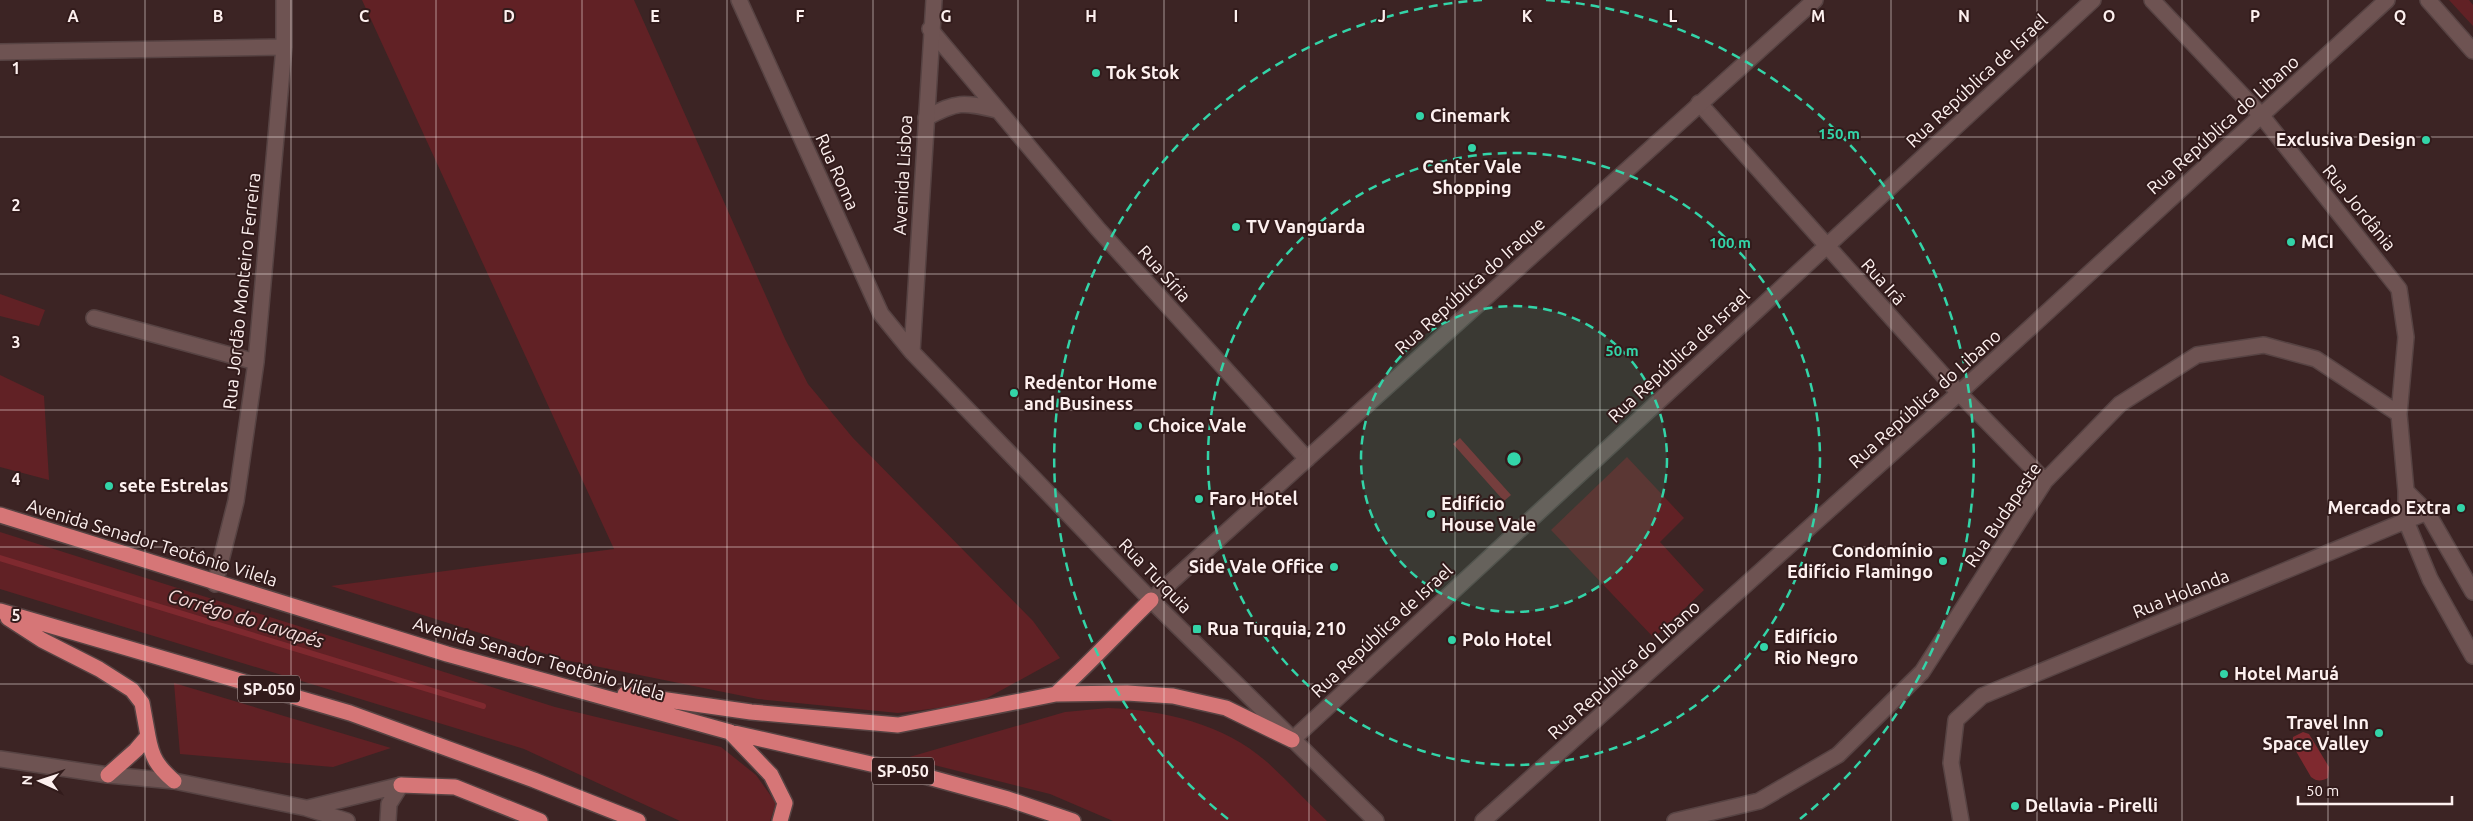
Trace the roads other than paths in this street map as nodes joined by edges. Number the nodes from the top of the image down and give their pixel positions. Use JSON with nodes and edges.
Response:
{"nodes":[{"id":1,"x":284,"y":0,"type":"edge"},
{"id":2,"x":934,"y":0,"type":"edge"},
{"id":3,"x":1814,"y":0,"type":"edge"},
{"id":4,"x":2093,"y":0,"type":"edge"},
{"id":5,"x":2152,"y":0,"type":"edge"},
{"id":6,"x":2387,"y":0,"type":"edge"},
{"id":7,"x":2428,"y":0,"type":"edge"},
{"id":8,"x":743,"y":4,"type":"edge"},
{"id":9,"x":930,"y":29,"type":"junction"},
{"id":10,"x":284,"y":47,"type":"junction"},
{"id":11,"x":2473,"y":51,"type":"edge"},
{"id":12,"x":0,"y":52,"type":"edge"},
{"id":13,"x":1699,"y":103,"type":"junction"},
{"id":14,"x":997,"y":110,"type":"junction"},
{"id":15,"x":2261,"y":116,"type":"junction"},
{"id":16,"x":926,"y":118,"type":"junction"},
{"id":17,"x":1825,"y":246,"type":"junction"},
{"id":18,"x":94,"y":318,"type":"dead end"},
{"id":19,"x":912,"y":352,"type":"junction"},
{"id":20,"x":256,"y":362,"type":"junction"},
{"id":21,"x":1959,"y":393,"type":"junction"},
{"id":22,"x":2399,"y":414,"type":"junction"},
{"id":23,"x":1307,"y":459,"type":"junction"},
{"id":24,"x":2045,"y":480,"type":"junction"},
{"id":25,"x":2406,"y":491,"type":"junction"},
{"id":26,"x":2426,"y":512,"type":"junction"},
{"id":27,"x":0,"y":515,"type":"edge"},
{"id":28,"x":2406,"y":521,"type":"junction"},
{"id":29,"x":215,"y":584,"type":"junction"},
{"id":30,"x":2473,"y":592,"type":"edge"},
{"id":31,"x":1151,"y":600,"type":"junction"},
{"id":32,"x":0,"y":612,"type":"edge"},
{"id":33,"x":2473,"y":656,"type":"edge"},
{"id":34,"x":564,"y":686,"type":"junction"},
{"id":35,"x":1056,"y":694,"type":"junction"},
{"id":36,"x":730,"y":732,"type":"junction"},
{"id":37,"x":148,"y":736,"type":"junction"},
{"id":38,"x":1292,"y":740,"type":"junction"},
{"id":39,"x":0,"y":760,"type":"edge"},
{"id":40,"x":108,"y":775,"type":"junction"},
{"id":41,"x":174,"y":781,"type":"junction"},
{"id":42,"x":401,"y":785,"type":"junction"},
{"id":43,"x":306,"y":808,"type":"junction"},
{"id":44,"x":347,"y":821,"type":"edge"},
{"id":45,"x":388,"y":821,"type":"edge"},
{"id":46,"x":540,"y":821,"type":"edge"},
{"id":47,"x":638,"y":821,"type":"edge"},
{"id":48,"x":780,"y":821,"type":"edge"},
{"id":49,"x":1073,"y":821,"type":"edge"},
{"id":50,"x":1376,"y":821,"type":"edge"},
{"id":51,"x":1483,"y":821,"type":"edge"},
{"id":52,"x":1675,"y":821,"type":"edge"},
{"id":53,"x":1961,"y":821,"type":"edge"}],
"edges":[{"from":1,"to":10,"type":"street","name":"Rua Jordão Monteiro Ferreira"},
{"from":2,"to":9,"type":"street","name":"Avenida Lisboa"},
{"from":3,"to":13,"type":"street","name":"Rua República do Iraque"},
{"from":4,"to":17,"type":"street","name":"Rua República de Israel"},
{"from":5,"to":15,"type":"street","name":"Rua Jordânia"},
{"from":6,"to":15,"type":"street","name":"Rua República do Libano"},
{"from":7,"to":11,"type":"street"},
{"from":8,"to":19,"type":"street","name":"Rua Roma"},
{"from":9,"to":14,"type":"street","name":"Rua Síria"},
{"from":9,"to":16,"type":"street","name":"Avenida Lisboa"},
{"from":10,"to":12,"type":"street"},
{"from":10,"to":20,"type":"street","name":"Rua Jordão Monteiro Ferreira"},
{"from":13,"to":17,"type":"street","name":"Rua Irã"},
{"from":13,"to":23,"type":"street","name":"Rua República do Iraque"},
{"from":14,"to":16,"type":"street"},
{"from":14,"to":23,"type":"street","name":"Rua Síria"},
{"from":15,"to":21,"type":"street","name":"Rua República do Libano"},
{"from":15,"to":22,"type":"street","name":"Rua Jordânia"},
{"from":16,"to":19,"type":"street","name":"Avenida Lisboa"},
{"from":17,"to":21,"type":"street","name":"Rua Irã"},
{"from":17,"to":38,"type":"street","name":"Rua República de Israel"},
{"from":18,"to":20,"type":"street"},
{"from":19,"to":31,"type":"street","name":"Rua Turquia"},
{"from":20,"to":29,"type":"street","name":"Rua Jordão Monteiro Ferreira"},
{"from":21,"to":24,"type":"street","name":"Rua Irã"},
{"from":21,"to":51,"type":"street","name":"Rua República do Libano"},
{"from":22,"to":24,"type":"street","name":"Rua Budapeste"},
{"from":22,"to":25,"type":"street","name":"Rua Jordânia"},
{"from":23,"to":31,"type":"street","name":"Rua República do Iraque"},
{"from":24,"to":52,"type":"street","name":"Rua Budapeste"},
{"from":25,"to":26,"type":"street"},
{"from":25,"to":28,"type":"street","name":"Rua Jordânia"},
{"from":26,"to":28,"type":"street","name":"Rua Holanda"},
{"from":26,"to":30,"type":"street"},
{"from":27,"to":29,"type":"highway","name":"Avenida Senador Teotônio Vilela","number":"SP-050"},
{"from":28,"to":33,"type":"street","name":"Rua Jordânia"},
{"from":28,"to":53,"type":"street","name":"Rua Holanda"},
{"from":29,"to":34,"type":"highway","name":"Avenida Senador Teotônio Vilela","number":"SP-050"},
{"from":31,"to":35,"type":"highway"},
{"from":31,"to":38,"type":"street","name":"Rua Turquia"},
{"from":32,"to":37,"type":"highway"},
{"from":32,"to":47,"type":"highway","number":"SP-050"},
{"from":34,"to":35,"type":"highway"},
{"from":34,"to":36,"type":"highway","name":"Avenida Senador Teotônio Vilela","number":"SP-050"},
{"from":35,"to":38,"type":"highway"},
{"from":36,"to":48,"type":"highway"},
{"from":36,"to":49,"type":"highway","name":"Avenida Senador Teotônio Vilela","number":"SP-050"},
{"from":37,"to":40,"type":"highway"},
{"from":37,"to":41,"type":"highway"},
{"from":38,"to":50,"type":"street","name":"Rua Turquia"},
{"from":39,"to":40,"type":"street"},
{"from":40,"to":41,"type":"street"},
{"from":41,"to":43,"type":"street"},
{"from":42,"to":43,"type":"street"},
{"from":42,"to":45,"type":"street"},
{"from":42,"to":46,"type":"highway"},
{"from":43,"to":44,"type":"street"}]}
